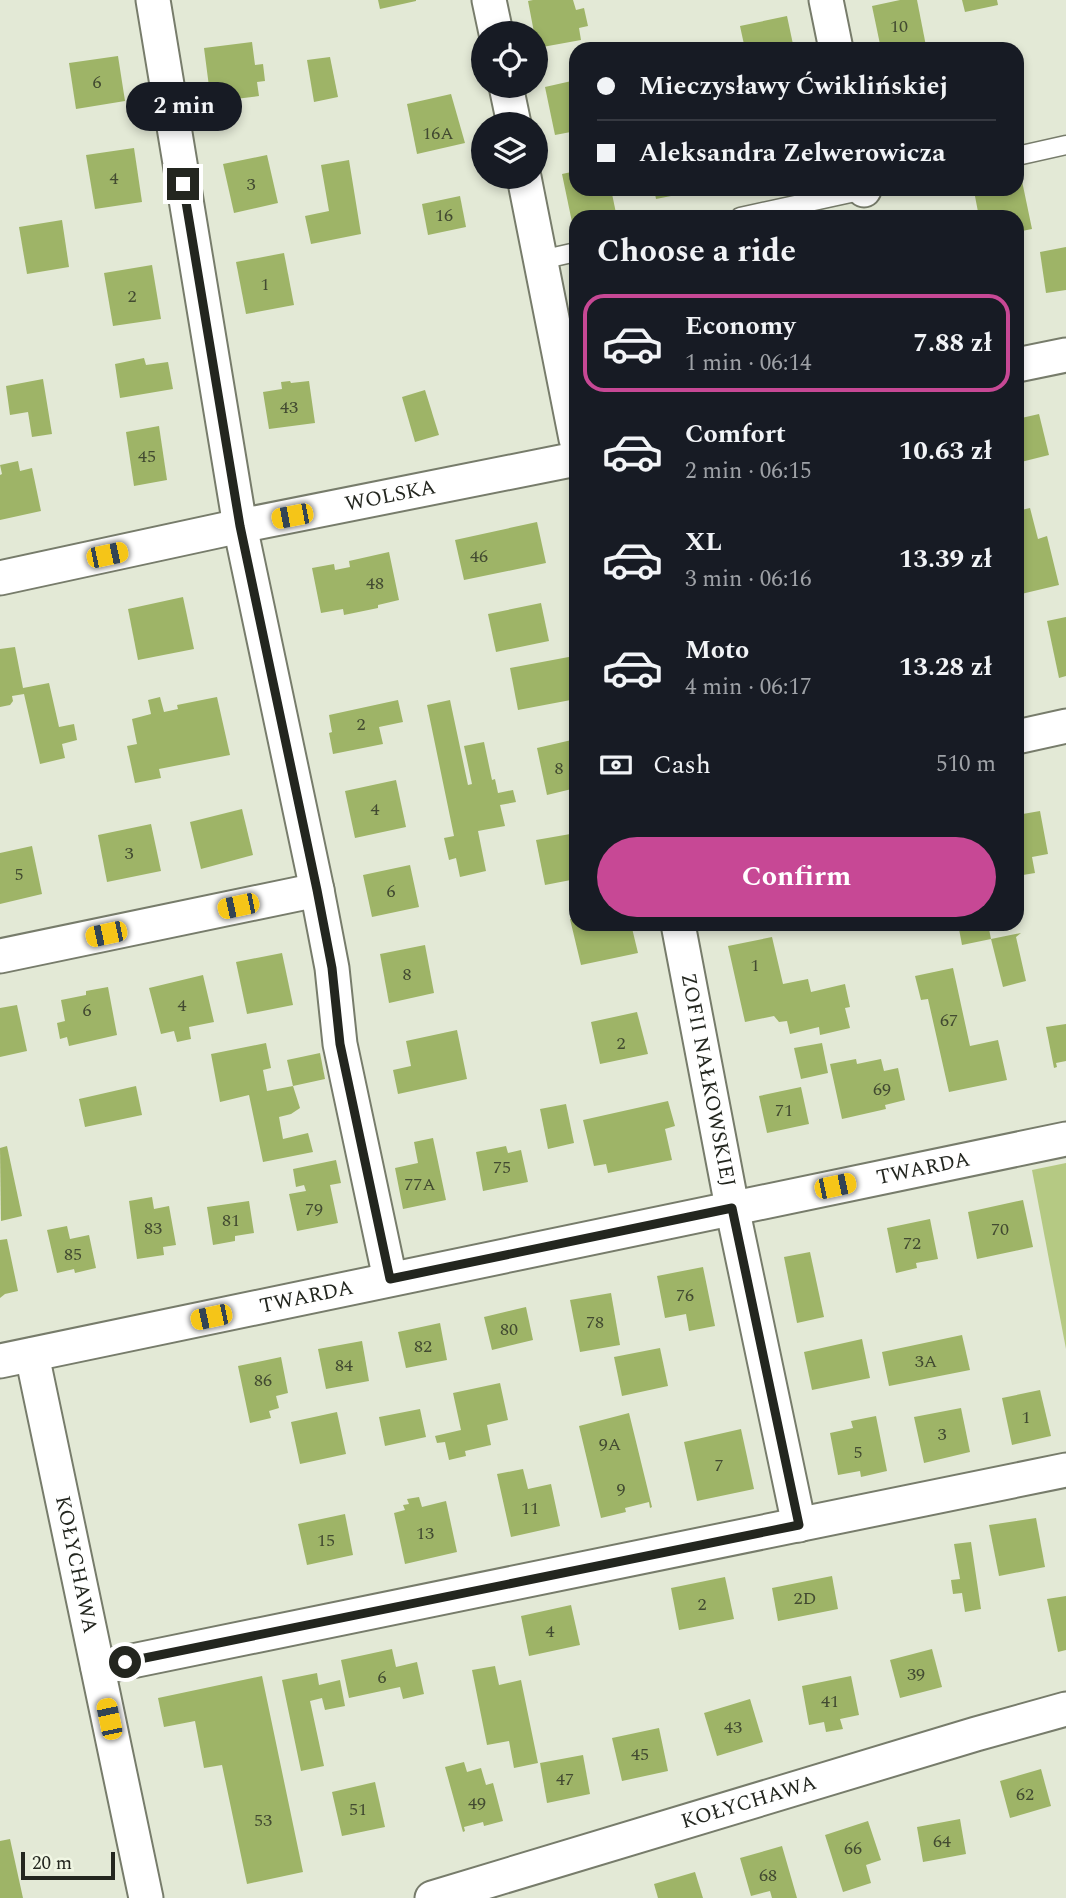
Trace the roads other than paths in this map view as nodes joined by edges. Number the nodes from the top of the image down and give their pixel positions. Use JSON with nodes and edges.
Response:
{"nodes":[{"id":1,"x":153,"y":0,"type":"edge"},
{"id":2,"x":489,"y":0,"type":"edge"},
{"id":3,"x":826,"y":0,"type":"edge"},
{"id":4,"x":493,"y":21,"type":"edge"},
{"id":5,"x":835,"y":42,"type":"edge"},
{"id":6,"x":1066,"y":145,"type":"edge"},
{"id":7,"x":1024,"y":154,"type":"edge"},
{"id":8,"x":526,"y":189,"type":"edge"},
{"id":9,"x":834,"y":196,"type":"edge"},
{"id":10,"x":772,"y":210,"type":"edge"},
{"id":11,"x":569,"y":254,"type":"edge"},
{"id":12,"x":541,"y":260,"type":"junction"},
{"id":13,"x":1066,"y":355,"type":"edge"},
{"id":14,"x":1024,"y":364,"type":"edge"},
{"id":15,"x":569,"y":403,"type":"edge"},
{"id":16,"x":569,"y":460,"type":"edge"},
{"id":17,"x":240,"y":526,"type":"junction"},
{"id":18,"x":0,"y":578,"type":"edge"},
{"id":19,"x":1066,"y":726,"type":"edge"},
{"id":20,"x":1024,"y":735,"type":"edge"},
{"id":21,"x":317,"y":890,"type":"junction"},
{"id":22,"x":679,"y":931,"type":"edge"},
{"id":23,"x":0,"y":956,"type":"edge"},
{"id":24,"x":1066,"y":1139,"type":"edge"},
{"id":25,"x":732,"y":1208,"type":"junction"},
{"id":26,"x":390,"y":1279,"type":"junction"},
{"id":27,"x":32,"y":1355,"type":"junction"},
{"id":28,"x":0,"y":1361,"type":"edge"},
{"id":29,"x":1066,"y":1470,"type":"edge"},
{"id":30,"x":799,"y":1525,"type":"junction"},
{"id":31,"x":98,"y":1668,"type":"junction"},
{"id":32,"x":1066,"y":1709,"type":"edge"},
{"id":33,"x":146,"y":1898,"type":"edge"},
{"id":34,"x":432,"y":1898,"type":"edge"}],
"edges":[{"from":1,"to":17,"type":"street"},
{"from":2,"to":4,"type":"street"},
{"from":3,"to":5,"type":"street"},
{"from":6,"to":7,"type":"lane"},
{"from":8,"to":12,"type":"street"},
{"from":9,"to":10,"type":"lane"},
{"from":11,"to":12,"type":"lane"},
{"from":12,"to":15,"type":"street"},
{"from":13,"to":14,"type":"street"},
{"from":16,"to":17,"type":"street","name":"WOLSKA"},
{"from":17,"to":18,"type":"street","name":"WOLSKA"},
{"from":17,"to":21,"type":"street"},
{"from":19,"to":20,"type":"street"},
{"from":21,"to":23,"type":"street"},
{"from":21,"to":26,"type":"street"},
{"from":22,"to":25,"type":"street","name":"ZOFII NAŁKOWSKIEJ"},
{"from":24,"to":25,"type":"street","name":"TWARDA"},
{"from":25,"to":26,"type":"street","name":"TWARDA"},
{"from":25,"to":30,"type":"street","name":"ZOFII NAŁKOWSKIEJ"},
{"from":26,"to":27,"type":"street","name":"TWARDA"},
{"from":27,"to":28,"type":"street","name":"TWARDA"},
{"from":27,"to":31,"type":"street","name":"KOŁYCHAWA"},
{"from":29,"to":30,"type":"street"},
{"from":30,"to":31,"type":"street"},
{"from":31,"to":33,"type":"street","name":"KOŁYCHAWA"},
{"from":32,"to":34,"type":"street","name":"KOŁYCHAWA"}]}
